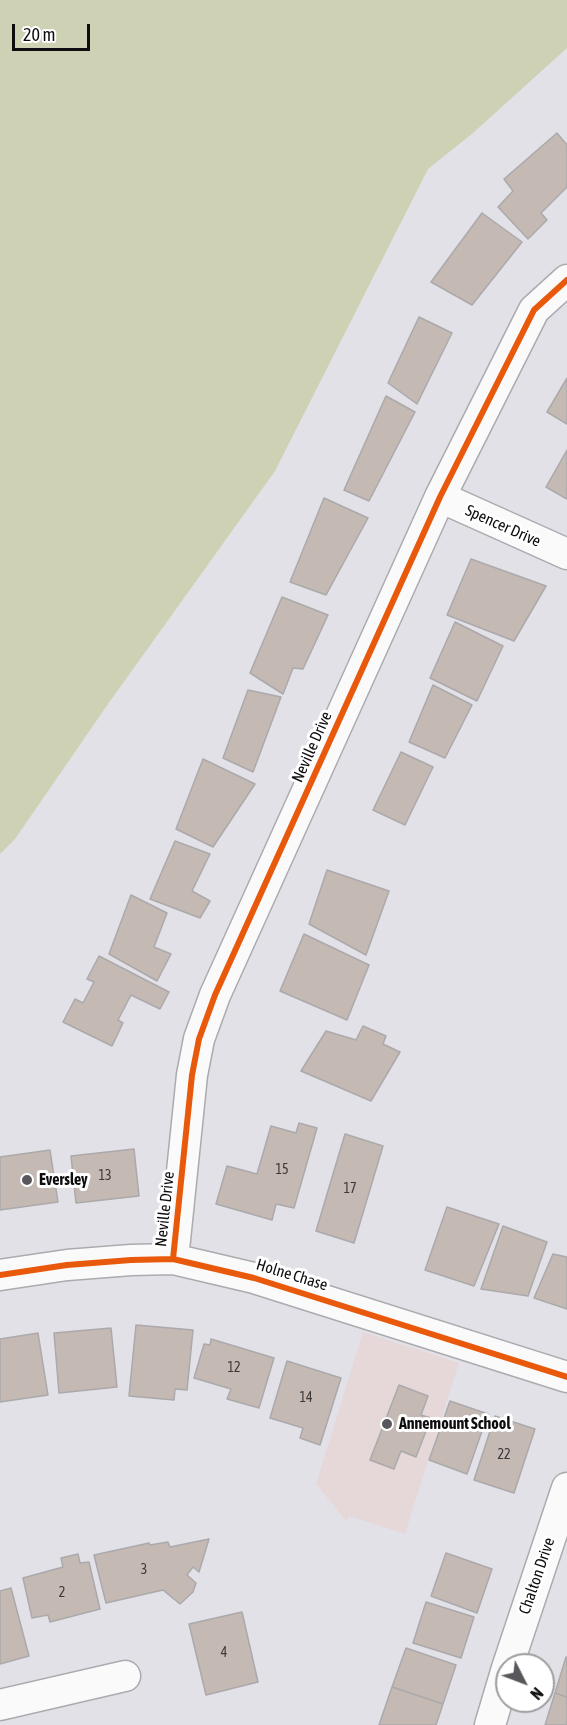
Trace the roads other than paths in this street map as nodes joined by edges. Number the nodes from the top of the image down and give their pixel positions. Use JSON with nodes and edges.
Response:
{"nodes":[{"id":1,"x":567,"y":280,"type":"edge"},
{"id":2,"x":440,"y":497,"type":"junction"},
{"id":3,"x":567,"y":555,"type":"edge"},
{"id":4,"x":173,"y":1259,"type":"junction"},
{"id":5,"x":0,"y":1275,"type":"edge"},
{"id":6,"x":567,"y":1377,"type":"edge"},
{"id":7,"x":567,"y":1488,"type":"edge"},
{"id":8,"x":513,"y":1653,"type":"edge"},
{"id":9,"x":125,"y":1676,"type":"dead end"},
{"id":10,"x":0,"y":1705,"type":"edge"},
{"id":11,"x":495,"y":1709,"type":"edge"},
{"id":12,"x":490,"y":1725,"type":"edge"}],
"edges":[{"from":1,"to":2,"type":"street","name":"Neville Drive"},
{"from":2,"to":3,"type":"street","name":"Spencer Drive"},
{"from":2,"to":4,"type":"street","name":"Neville Drive"},
{"from":4,"to":5,"type":"street","name":"Holne Chase"},
{"from":4,"to":6,"type":"street","name":"Holne Chase"},
{"from":7,"to":8,"type":"street","name":"Chalton Drive"},
{"from":9,"to":10,"type":"street"},
{"from":11,"to":12,"type":"street","name":"Chalton Drive"}]}
